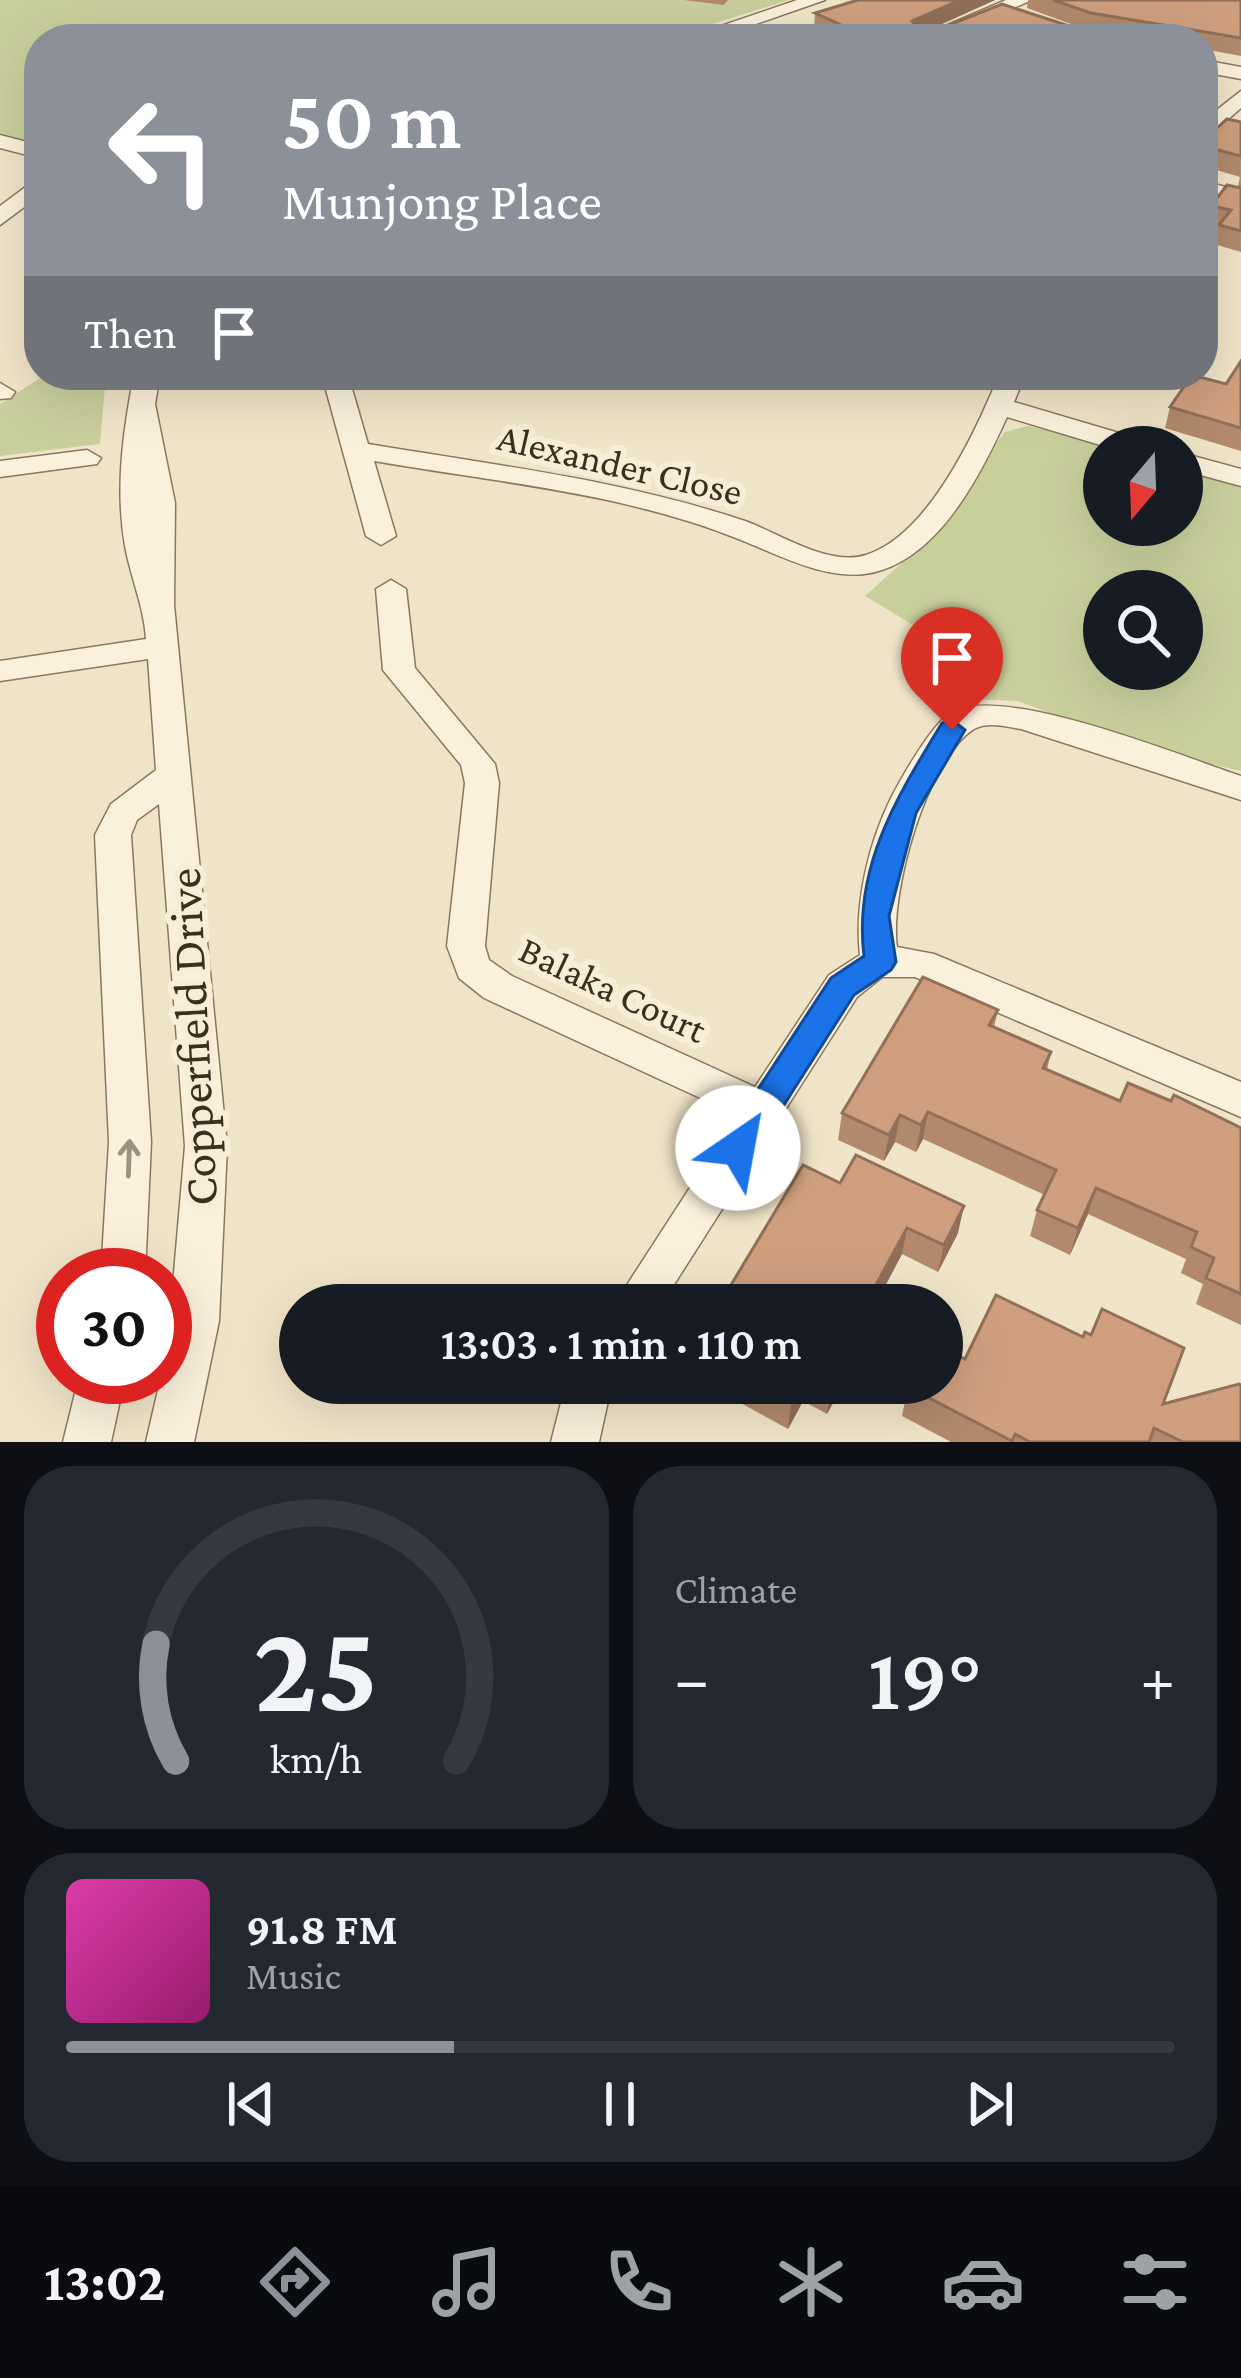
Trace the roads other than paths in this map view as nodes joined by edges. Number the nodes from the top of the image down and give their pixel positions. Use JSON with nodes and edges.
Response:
{"nodes":[{"id":1,"x":816,"y":0,"type":"edge"},
{"id":2,"x":1027,"y":10,"type":"edge"},
{"id":3,"x":754,"y":22,"type":"junction"},
{"id":4,"x":747,"y":24,"type":"edge"},
{"id":5,"x":759,"y":24,"type":"edge"},
{"id":6,"x":964,"y":24,"type":"edge"},
{"id":7,"x":1241,"y":97,"type":"edge"},
{"id":8,"x":1218,"y":118,"type":"edge"},
{"id":9,"x":24,"y":197,"type":"edge"},
{"id":10,"x":0,"y":218,"type":"edge"},
{"id":11,"x":145,"y":390,"type":"edge"},
{"id":12,"x":339,"y":390,"type":"edge"},
{"id":13,"x":1005,"y":390,"type":"edge"},
{"id":14,"x":1001,"y":407,"type":"junction"},
{"id":15,"x":1083,"y":431,"type":"edge"},
{"id":16,"x":356,"y":450,"type":"junction"},
{"id":17,"x":87,"y":458,"type":"dead end"},
{"id":18,"x":1203,"y":466,"type":"edge"},
{"id":19,"x":0,"y":470,"type":"edge"},
{"id":20,"x":1241,"y":478,"type":"edge"},
{"id":21,"x":381,"y":536,"type":"dead end"},
{"id":22,"x":391,"y":589,"type":"dead end"},
{"id":23,"x":165,"y":646,"type":"junction"},
{"id":24,"x":0,"y":671,"type":"edge"},
{"id":25,"x":176,"y":772,"type":"junction"},
{"id":26,"x":1241,"y":788,"type":"edge"},
{"id":27,"x":880,"y":962,"type":"junction"},
{"id":28,"x":1241,"y":1100,"type":"edge"},
{"id":29,"x":763,"y":1109,"type":"junction"},
{"id":30,"x":124,"y":1248,"type":"edge"},
{"id":31,"x":650,"y":1284,"type":"edge"},
{"id":32,"x":96,"y":1404,"type":"edge"},
{"id":33,"x":584,"y":1404,"type":"edge"},
{"id":34,"x":87,"y":1442,"type":"edge"},
{"id":35,"x":170,"y":1442,"type":"edge"},
{"id":36,"x":575,"y":1442,"type":"edge"}],
"edges":[{"from":1,"to":3,"type":"street"},
{"from":2,"to":6,"type":"street"},
{"from":3,"to":4,"type":"street"},
{"from":3,"to":5,"type":"street"},
{"from":7,"to":8,"type":"street"},
{"from":9,"to":10,"type":"street"},
{"from":11,"to":23,"type":"street","name":"Copperfield Drive"},
{"from":12,"to":16,"type":"street"},
{"from":13,"to":14,"type":"street"},
{"from":14,"to":15,"type":"street"},
{"from":14,"to":16,"type":"street","name":"Alexander Close"},
{"from":16,"to":21,"type":"street"},
{"from":17,"to":19,"type":"street"},
{"from":18,"to":20,"type":"street"},
{"from":22,"to":29,"type":"street","name":"Balaka Court"},
{"from":23,"to":24,"type":"street"},
{"from":23,"to":25,"type":"street","name":"Copperfield Drive"},
{"from":30,"to":25,"type":"street","name":"Copperfield Drive","one_way":true},
{"from":25,"to":35,"type":"street","name":"Copperfield Drive"},
{"from":26,"to":27,"type":"street"},
{"from":27,"to":28,"type":"street"},
{"from":27,"to":29,"type":"street"},
{"from":29,"to":31,"type":"street"},
{"from":32,"to":34,"type":"street"},
{"from":33,"to":36,"type":"street"}]}
